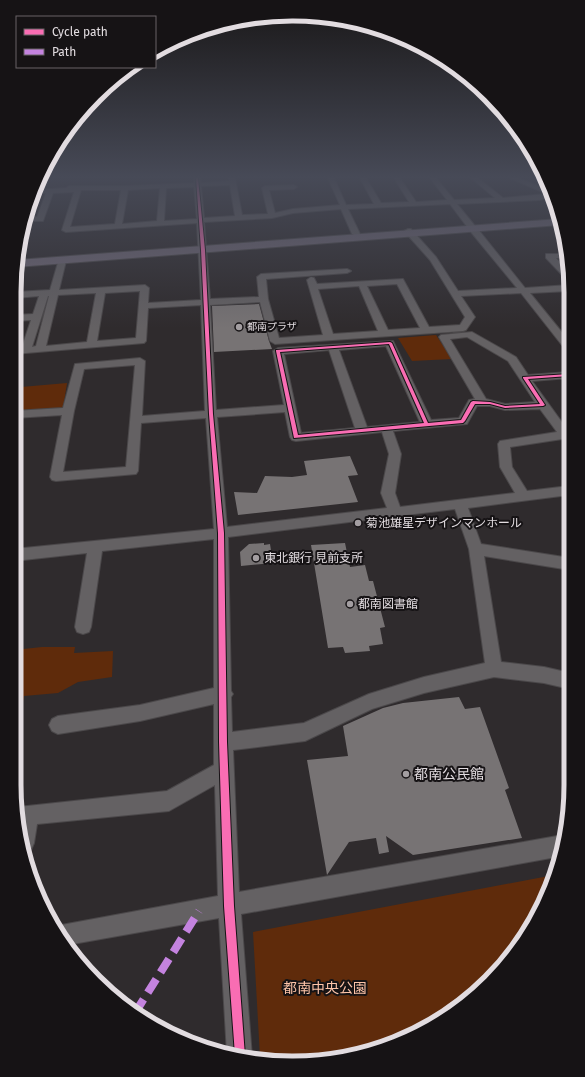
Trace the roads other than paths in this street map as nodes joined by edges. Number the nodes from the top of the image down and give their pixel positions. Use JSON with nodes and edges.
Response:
{"nodes":[{"id":1,"x":201,"y":228,"type":"edge"},
{"id":2,"x":353,"y":228,"type":"edge"},
{"id":3,"x":469,"y":228,"type":"edge"},
{"id":4,"x":473,"y":228,"type":"edge"},
{"id":5,"x":409,"y":232,"type":"junction"},
{"id":6,"x":356,"y":234,"type":"junction"},
{"id":7,"x":202,"y":248,"type":"junction"},
{"id":8,"x":562,"y":256,"type":"edge"},
{"id":9,"x":23,"y":260,"type":"edge"},
{"id":10,"x":62,"y":261,"type":"junction"},
{"id":11,"x":23,"y":264,"type":"edge"},
{"id":12,"x":563,"y":270,"type":"edge"},
{"id":13,"x":347,"y":271,"type":"dead end"},
{"id":14,"x":309,"y":274,"type":"junction"},
{"id":15,"x":362,"y":284,"type":"junction"},
{"id":16,"x":313,"y":288,"type":"junction"},
{"id":17,"x":564,"y":288,"type":"edge"},
{"id":18,"x":101,"y":291,"type":"junction"},
{"id":19,"x":524,"y":291,"type":"junction"},
{"id":20,"x":44,"y":293,"type":"junction"},
{"id":21,"x":54,"y":293,"type":"junction"},
{"id":22,"x":455,"y":294,"type":"junction"},
{"id":23,"x":21,"y":295,"type":"edge"},
{"id":24,"x":264,"y":299,"type":"junction"},
{"id":25,"x":205,"y":303,"type":"junction"},
{"id":26,"x":144,"y":306,"type":"junction"},
{"id":27,"x":36,"y":317,"type":"junction"},
{"id":28,"x":21,"y":318,"type":"edge"},
{"id":29,"x":426,"y":330,"type":"junction"},
{"id":30,"x":384,"y":333,"type":"junction"},
{"id":31,"x":564,"y":341,"type":"edge"},
{"id":32,"x":331,"y":342,"type":"junction"},
{"id":33,"x":92,"y":344,"type":"junction"},
{"id":34,"x":40,"y":349,"type":"junction"},
{"id":35,"x":21,"y":350,"type":"edge"},
{"id":36,"x":26,"y":350,"type":"junction"},
{"id":37,"x":564,"y":375,"type":"edge"},
{"id":38,"x":525,"y":378,"type":"junction"},
{"id":39,"x":482,"y":402,"type":"junction"},
{"id":40,"x":543,"y":404,"type":"junction"},
{"id":41,"x":288,"y":408,"type":"junction"},
{"id":42,"x":68,"y":411,"type":"junction"},
{"id":43,"x":21,"y":414,"type":"edge"},
{"id":44,"x":211,"y":414,"type":"junction"},
{"id":45,"x":135,"y":420,"type":"junction"},
{"id":46,"x":426,"y":425,"type":"junction"},
{"id":47,"x":386,"y":428,"type":"junction"},
{"id":48,"x":362,"y":430,"type":"junction"},
{"id":49,"x":564,"y":492,"type":"edge"},
{"id":50,"x":523,"y":496,"type":"junction"},
{"id":51,"x":460,"y":504,"type":"junction"},
{"id":52,"x":395,"y":512,"type":"junction"},
{"id":53,"x":221,"y":533,"type":"junction"},
{"id":54,"x":95,"y":547,"type":"junction"},
{"id":55,"x":476,"y":549,"type":"junction"},
{"id":56,"x":21,"y":554,"type":"edge"},
{"id":57,"x":564,"y":563,"type":"edge"},
{"id":58,"x":83,"y":627,"type":"dead end"},
{"id":59,"x":494,"y":668,"type":"junction"},
{"id":60,"x":564,"y":680,"type":"edge"},
{"id":61,"x":224,"y":694,"type":"junction"},
{"id":62,"x":58,"y":726,"type":"dead end"},
{"id":63,"x":223,"y":742,"type":"junction"},
{"id":64,"x":225,"y":769,"type":"junction"},
{"id":65,"x":24,"y":816,"type":"edge"},
{"id":66,"x":557,"y":846,"type":"edge"},
{"id":67,"x":229,"y":906,"type":"junction"},
{"id":68,"x":66,"y":934,"type":"edge"},
{"id":69,"x":240,"y":1051,"type":"edge"}],
"edges":[{"from":1,"to":7,"type":"street"},
{"from":2,"to":6,"type":"street"},
{"from":3,"to":5,"type":"highway"},
{"from":4,"to":19,"type":"street"},
{"from":5,"to":6,"type":"highway"},
{"from":5,"to":7,"type":"highway"},
{"from":5,"to":22,"type":"street"},
{"from":6,"to":7,"type":"highway"},
{"from":7,"to":9,"type":"highway"},
{"from":7,"to":10,"type":"highway"},
{"from":7,"to":25,"type":"street"},
{"from":8,"to":12,"type":"street"},
{"from":10,"to":11,"type":"highway"},
{"from":10,"to":21,"type":"street"},
{"from":13,"to":14,"type":"street"},
{"from":14,"to":16,"type":"street"},
{"from":14,"to":24,"type":"street"},
{"from":15,"to":16,"type":"street"},
{"from":15,"to":29,"type":"street"},
{"from":15,"to":30,"type":"street"},
{"from":16,"to":32,"type":"street"},
{"from":17,"to":19,"type":"street"},
{"from":18,"to":21,"type":"street"},
{"from":18,"to":26,"type":"street"},
{"from":18,"to":33,"type":"street"},
{"from":19,"to":22,"type":"street"},
{"from":19,"to":31,"type":"street"},
{"from":20,"to":21,"type":"street"},
{"from":20,"to":23,"type":"street"},
{"from":20,"to":27,"type":"street"},
{"from":21,"to":34,"type":"street"},
{"from":22,"to":29,"type":"street"},
{"from":24,"to":25,"type":"street"},
{"from":24,"to":32,"type":"street"},
{"from":25,"to":26,"type":"street"},
{"from":25,"to":44,"type":"street"},
{"from":26,"to":33,"type":"street"},
{"from":27,"to":28,"type":"street"},
{"from":27,"to":36,"type":"street"},
{"from":29,"to":30,"type":"street"},
{"from":30,"to":32,"type":"street"},
{"from":32,"to":41,"type":"street"},
{"from":32,"to":46,"type":"street"},
{"from":32,"to":48,"type":"street"},
{"from":33,"to":34,"type":"street"},
{"from":34,"to":36,"type":"street"},
{"from":35,"to":36,"type":"street"},
{"from":37,"to":38,"type":"street"},
{"from":38,"to":39,"type":"street"},
{"from":38,"to":40,"type":"street"},
{"from":39,"to":40,"type":"street"},
{"from":39,"to":46,"type":"street"},
{"from":40,"to":50,"type":"street"},
{"from":41,"to":44,"type":"street"},
{"from":41,"to":48,"type":"street"},
{"from":42,"to":43,"type":"street"},
{"from":42,"to":45,"type":"street"},
{"from":42,"to":45,"type":"street"},
{"from":44,"to":45,"type":"street"},
{"from":44,"to":53,"type":"street"},
{"from":46,"to":47,"type":"street"},
{"from":47,"to":48,"type":"street"},
{"from":47,"to":52,"type":"street"},
{"from":49,"to":50,"type":"street"},
{"from":50,"to":51,"type":"street"},
{"from":51,"to":52,"type":"street"},
{"from":51,"to":55,"type":"street"},
{"from":52,"to":53,"type":"street"},
{"from":53,"to":54,"type":"street"},
{"from":53,"to":61,"type":"street"},
{"from":54,"to":56,"type":"street"},
{"from":54,"to":58,"type":"street"},
{"from":55,"to":57,"type":"street"},
{"from":55,"to":59,"type":"street"},
{"from":59,"to":60,"type":"street"},
{"from":59,"to":63,"type":"street"},
{"from":61,"to":62,"type":"street"},
{"from":61,"to":63,"type":"street"},
{"from":63,"to":64,"type":"street"},
{"from":64,"to":65,"type":"street"},
{"from":64,"to":67,"type":"street"},
{"from":66,"to":67,"type":"street"},
{"from":67,"to":68,"type":"street"},
{"from":67,"to":69,"type":"street"}]}
